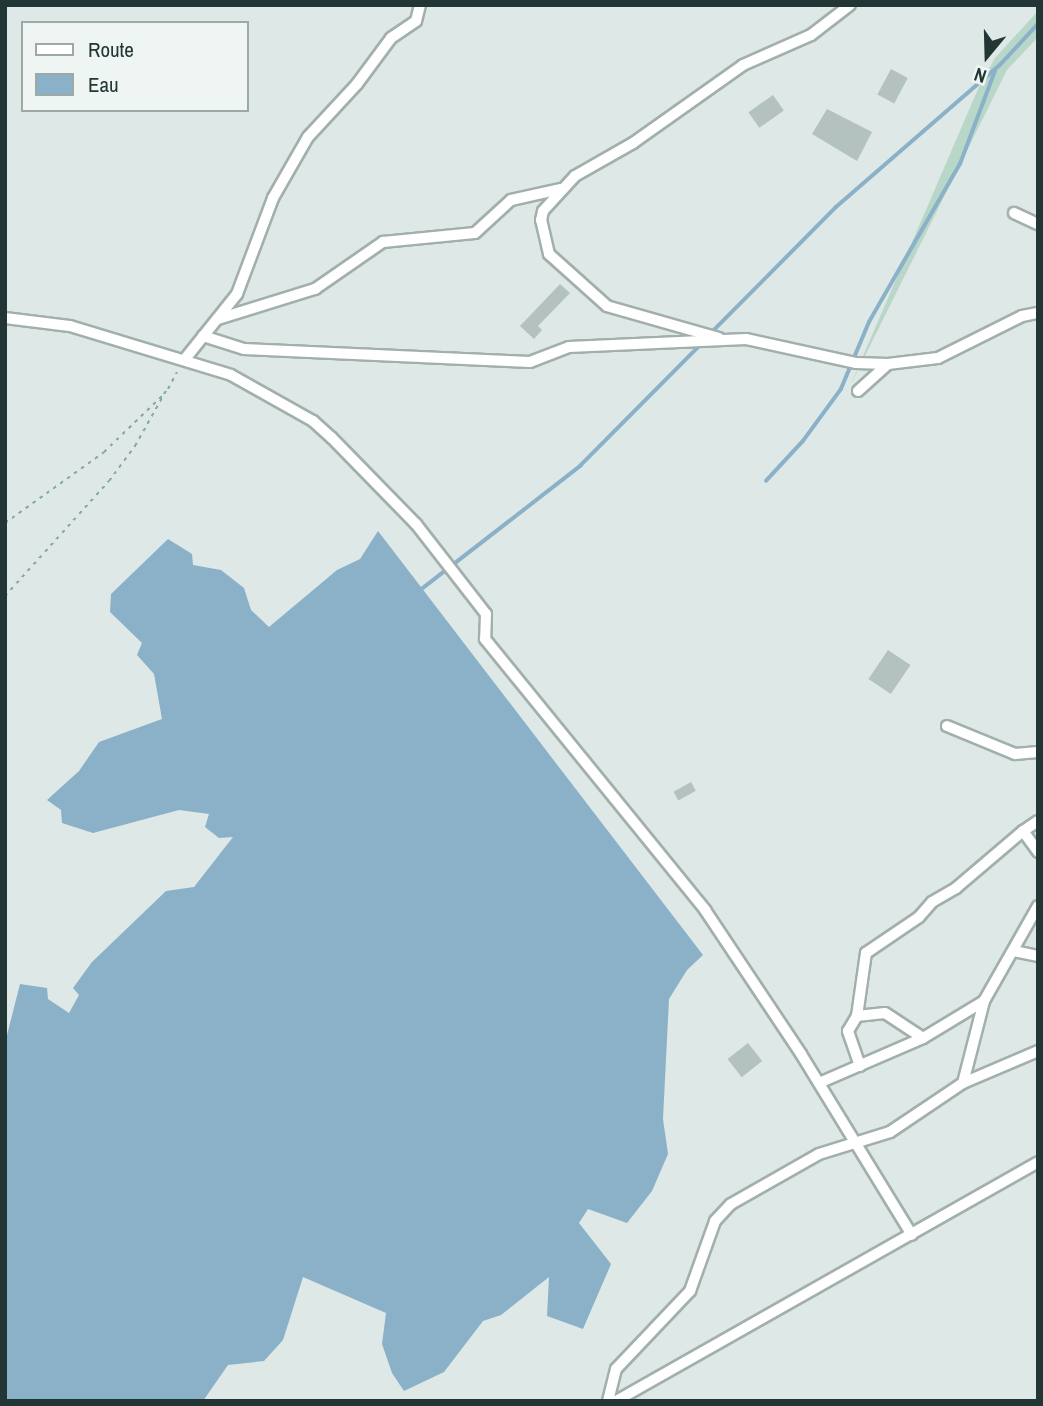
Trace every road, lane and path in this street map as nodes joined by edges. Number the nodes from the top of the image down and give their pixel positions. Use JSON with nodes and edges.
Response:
{"nodes":[{"id":1,"x":420,"y":5,"type":"edge"},
{"id":2,"x":846,"y":7,"type":"edge"},
{"id":3,"x":560,"y":189,"type":"junction"},
{"id":4,"x":1014,"y":213,"type":"dead end"},
{"id":5,"x":1038,"y":225,"type":"edge"},
{"id":6,"x":1038,"y":313,"type":"edge"},
{"id":7,"x":5,"y":318,"type":"edge"},
{"id":8,"x":218,"y":319,"type":"junction"},
{"id":9,"x":203,"y":336,"type":"junction"},
{"id":10,"x":722,"y":339,"type":"junction"},
{"id":11,"x":185,"y":359,"type":"junction"},
{"id":12,"x":888,"y":364,"type":"junction"},
{"id":13,"x":167,"y":389,"type":"junction"},
{"id":14,"x":858,"y":391,"type":"dead end"},
{"id":15,"x":5,"y":523,"type":"edge"},
{"id":16,"x":5,"y":596,"type":"edge"},
{"id":17,"x":947,"y":726,"type":"dead end"},
{"id":18,"x":1038,"y":752,"type":"edge"},
{"id":19,"x":1038,"y":821,"type":"edge"},
{"id":20,"x":1023,"y":831,"type":"junction"},
{"id":21,"x":1038,"y":852,"type":"edge"},
{"id":22,"x":1038,"y":905,"type":"edge"},
{"id":23,"x":1014,"y":951,"type":"junction"},
{"id":24,"x":1038,"y":956,"type":"edge"},
{"id":25,"x":984,"y":1001,"type":"junction"},
{"id":26,"x":857,"y":1016,"type":"junction"},
{"id":27,"x":923,"y":1038,"type":"junction"},
{"id":28,"x":1038,"y":1051,"type":"edge"},
{"id":29,"x":860,"y":1066,"type":"junction"},
{"id":30,"x":818,"y":1083,"type":"junction"},
{"id":31,"x":963,"y":1083,"type":"junction"},
{"id":32,"x":854,"y":1141,"type":"junction"},
{"id":33,"x":1038,"y":1162,"type":"edge"},
{"id":34,"x":912,"y":1236,"type":"junction"},
{"id":35,"x":608,"y":1401,"type":"edge"},
{"id":36,"x":616,"y":1401,"type":"edge"}],
"edges":[{"from":1,"to":8,"type":"street"},
{"from":2,"to":3,"type":"street"},
{"from":3,"to":8,"type":"street"},
{"from":3,"to":10,"type":"street"},
{"from":4,"to":5,"type":"street"},
{"from":6,"to":12,"type":"street"},
{"from":7,"to":11,"type":"street"},
{"from":8,"to":9,"type":"street"},
{"from":9,"to":10,"type":"street"},
{"from":9,"to":11,"type":"street"},
{"from":10,"to":12,"type":"street"},
{"from":11,"to":13,"type":"path"},
{"from":11,"to":30,"type":"street"},
{"from":12,"to":14,"type":"street"},
{"from":13,"to":15,"type":"path"},
{"from":13,"to":16,"type":"path"},
{"from":17,"to":18,"type":"street"},
{"from":19,"to":20,"type":"street"},
{"from":20,"to":21,"type":"street"},
{"from":20,"to":26,"type":"street"},
{"from":22,"to":23,"type":"street"},
{"from":23,"to":24,"type":"street"},
{"from":23,"to":25,"type":"street"},
{"from":25,"to":27,"type":"street"},
{"from":25,"to":31,"type":"street"},
{"from":26,"to":27,"type":"street"},
{"from":26,"to":29,"type":"street"},
{"from":27,"to":29,"type":"street"},
{"from":28,"to":31,"type":"street"},
{"from":29,"to":30,"type":"street"},
{"from":30,"to":32,"type":"street"},
{"from":31,"to":32,"type":"street"},
{"from":32,"to":34,"type":"street"},
{"from":32,"to":35,"type":"street"},
{"from":33,"to":34,"type":"street"},
{"from":34,"to":36,"type":"street"}]}
